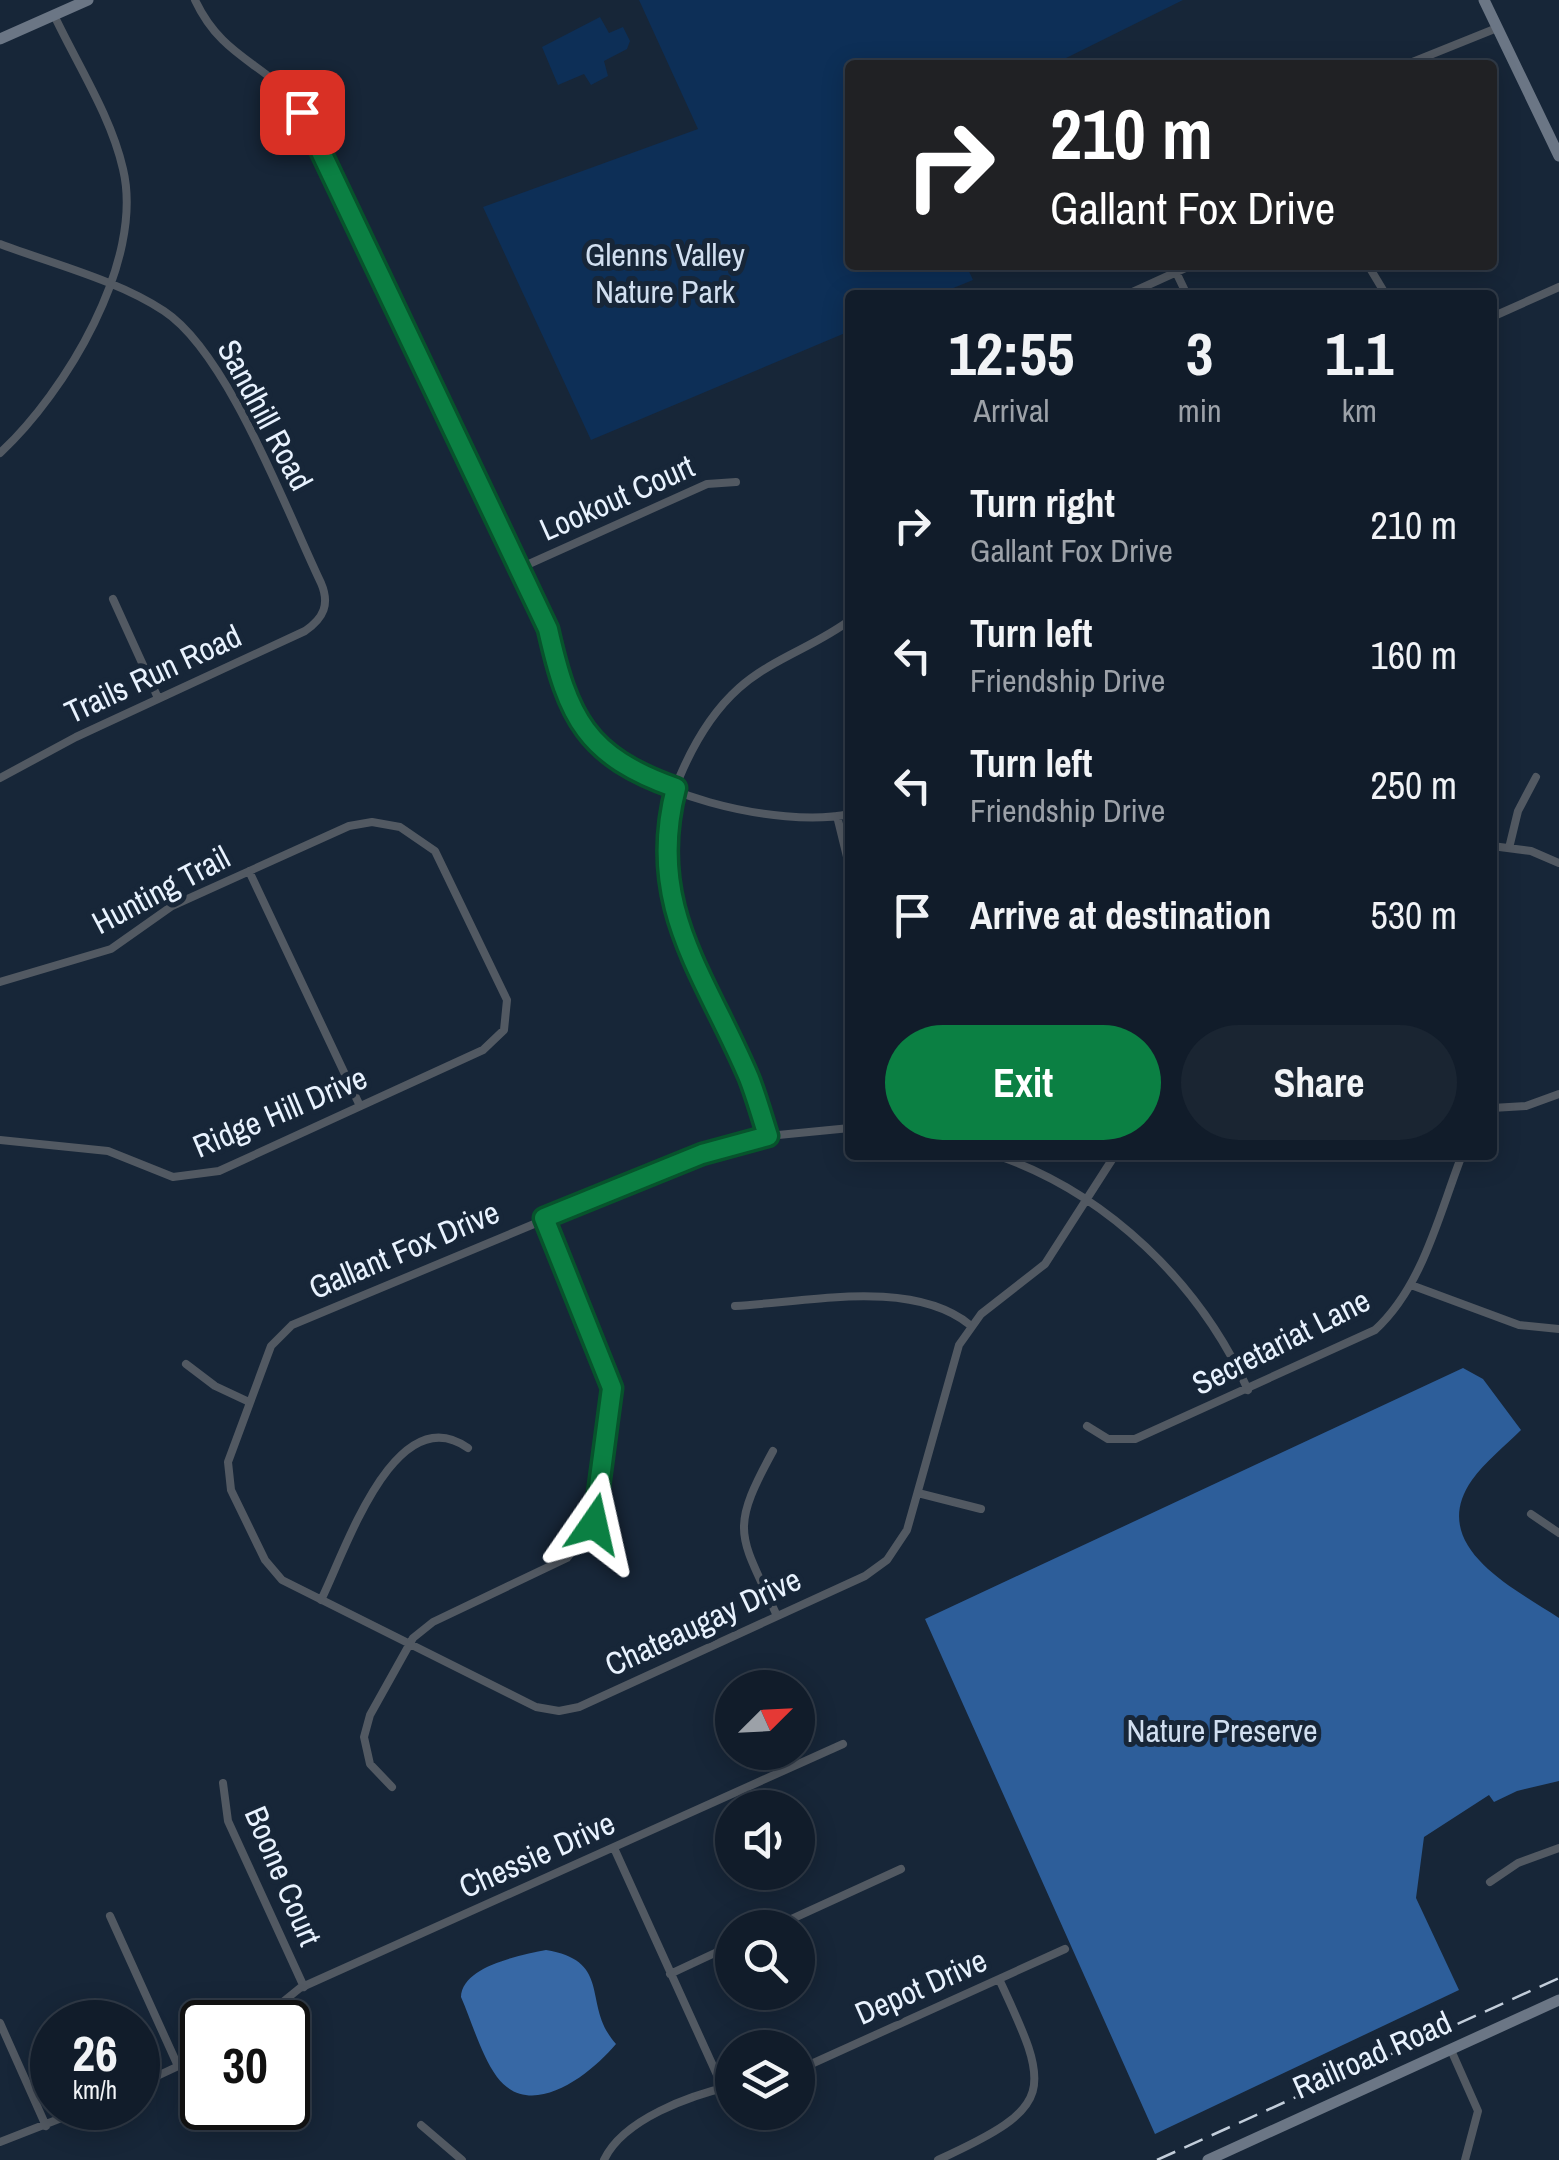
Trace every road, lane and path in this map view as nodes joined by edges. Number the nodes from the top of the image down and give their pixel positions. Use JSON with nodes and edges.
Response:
{"nodes":[{"id":1,"x":88,"y":0,"type":"edge"},
{"id":2,"x":195,"y":0,"type":"edge"},
{"id":3,"x":1484,"y":0,"type":"edge"},
{"id":4,"x":54,"y":15,"type":"junction"},
{"id":5,"x":1497,"y":28,"type":"junction"},
{"id":6,"x":0,"y":40,"type":"edge"},
{"id":7,"x":1417,"y":60,"type":"edge"},
{"id":8,"x":1559,"y":156,"type":"edge"},
{"id":9,"x":0,"y":244,"type":"edge"},
{"id":10,"x":1181,"y":270,"type":"edge"},
{"id":11,"x":1176,"y":272,"type":"junction"},
{"id":12,"x":107,"y":285,"type":"junction"},
{"id":13,"x":1559,"y":287,"type":"edge"},
{"id":14,"x":1137,"y":290,"type":"edge"},
{"id":15,"x":1184,"y":290,"type":"edge"},
{"id":16,"x":1497,"y":315,"type":"edge"},
{"id":17,"x":0,"y":453,"type":"edge"},
{"id":18,"x":736,"y":482,"type":"dead end"},
{"id":19,"x":520,"y":568,"type":"junction"},
{"id":20,"x":113,"y":599,"type":"dead end"},
{"id":21,"x":324,"y":612,"type":"joint"},
{"id":22,"x":845,"y":623,"type":"edge"},
{"id":23,"x":158,"y":698,"type":"junction"},
{"id":24,"x":1536,"y":777,"type":"dead end"},
{"id":25,"x":0,"y":778,"type":"edge"},
{"id":26,"x":676,"y":788,"type":"junction"},
{"id":27,"x":845,"y":815,"type":"edge"},
{"id":28,"x":837,"y":816,"type":"junction"},
{"id":29,"x":1497,"y":847,"type":"edge"},
{"id":30,"x":1509,"y":848,"type":"junction"},
{"id":31,"x":845,"y":849,"type":"edge"},
{"id":32,"x":1559,"y":862,"type":"edge"},
{"id":33,"x":249,"y":871,"type":"junction"},
{"id":34,"x":0,"y":982,"type":"edge"},
{"id":35,"x":505,"y":1027,"type":"joint"},
{"id":36,"x":1559,"y":1094,"type":"edge"},
{"id":37,"x":360,"y":1106,"type":"junction"},
{"id":38,"x":1497,"y":1108,"type":"edge"},
{"id":39,"x":845,"y":1128,"type":"edge"},
{"id":40,"x":768,"y":1136,"type":"junction"},
{"id":41,"x":0,"y":1140,"type":"edge"},
{"id":42,"x":1006,"y":1160,"type":"edge"},
{"id":43,"x":1112,"y":1160,"type":"edge"},
{"id":44,"x":1460,"y":1160,"type":"edge"},
{"id":45,"x":1086,"y":1198,"type":"junction"},
{"id":46,"x":544,"y":1218,"type":"junction"},
{"id":47,"x":1412,"y":1285,"type":"junction"},
{"id":48,"x":736,"y":1306,"type":"dead end"},
{"id":49,"x":970,"y":1325,"type":"junction"},
{"id":50,"x":1559,"y":1329,"type":"edge"},
{"id":51,"x":186,"y":1364,"type":"dead end"},
{"id":52,"x":1248,"y":1390,"type":"junction"},
{"id":53,"x":247,"y":1401,"type":"junction"},
{"id":54,"x":1087,"y":1426,"type":"dead end"},
{"id":55,"x":468,"y":1448,"type":"dead end"},
{"id":56,"x":773,"y":1451,"type":"dead end"},
{"id":57,"x":918,"y":1493,"type":"junction"},
{"id":58,"x":981,"y":1509,"type":"dead end"},
{"id":59,"x":1531,"y":1514,"type":"dead end"},
{"id":60,"x":1559,"y":1533,"type":"edge"},
{"id":61,"x":321,"y":1600,"type":"junction"},
{"id":62,"x":777,"y":1616,"type":"junction"},
{"id":63,"x":409,"y":1644,"type":"junction"},
{"id":64,"x":843,"y":1744,"type":"dead end"},
{"id":65,"x":223,"y":1783,"type":"dead end"},
{"id":66,"x":392,"y":1787,"type":"dead end"},
{"id":67,"x":614,"y":1848,"type":"junction"},
{"id":68,"x":1559,"y":1848,"type":"edge"},
{"id":69,"x":901,"y":1869,"type":"dead end"},
{"id":70,"x":1490,"y":1882,"type":"dead end"},
{"id":71,"x":811,"y":1910,"type":"edge"},
{"id":72,"x":110,"y":1916,"type":"dead end"},
{"id":73,"x":1065,"y":1948,"type":"dead end"},
{"id":74,"x":715,"y":1954,"type":"edge"},
{"id":75,"x":670,"y":1974,"type":"junction"},
{"id":76,"x":998,"y":1979,"type":"junction"},
{"id":77,"x":304,"y":1986,"type":"junction"},
{"id":78,"x":286,"y":2000,"type":"edge"},
{"id":79,"x":1559,"y":2000,"type":"edge"},
{"id":80,"x":0,"y":2023,"type":"edge"},
{"id":81,"x":1452,"y":2050,"type":"junction"},
{"id":82,"x":715,"y":2062,"type":"edge"},
{"id":83,"x":815,"y":2062,"type":"edge"},
{"id":84,"x":178,"y":2066,"type":"joint"},
{"id":85,"x":160,"y":2074,"type":"edge"},
{"id":86,"x":30,"y":2090,"type":"edge"},
{"id":87,"x":715,"y":2092,"type":"edge"},
{"id":88,"x":421,"y":2125,"type":"dead end"},
{"id":89,"x":34,"y":2130,"type":"edge"},
{"id":90,"x":0,"y":2142,"type":"edge"},
{"id":91,"x":462,"y":2160,"type":"edge"},
{"id":92,"x":604,"y":2160,"type":"edge"},
{"id":93,"x":938,"y":2160,"type":"edge"},
{"id":94,"x":1208,"y":2160,"type":"edge"},
{"id":95,"x":1464,"y":2160,"type":"edge"}],
"edges":[{"from":1,"to":4,"type":"street"},
{"from":2,"to":19,"type":"street"},
{"from":3,"to":5,"type":"street"},
{"from":4,"to":6,"type":"street"},
{"from":4,"to":12,"type":"street"},
{"from":5,"to":7,"type":"street"},
{"from":5,"to":8,"type":"street"},
{"from":9,"to":12,"type":"street","name":"Sandhill Road"},
{"from":10,"to":11,"type":"street"},
{"from":11,"to":14,"type":"street"},
{"from":11,"to":15,"type":"street"},
{"from":12,"to":17,"type":"street"},
{"from":12,"to":21,"type":"street","name":"Sandhill Road"},
{"from":13,"to":16,"type":"street"},
{"from":18,"to":19,"type":"street","name":"Lookout Court"},
{"from":19,"to":26,"type":"street"},
{"from":20,"to":23,"type":"street"},
{"from":21,"to":23,"type":"street","name":"Trails Run Road"},
{"from":22,"to":26,"type":"street"},
{"from":23,"to":25,"type":"street","name":"Trails Run Road"},
{"from":24,"to":30,"type":"street"},
{"from":26,"to":28,"type":"street"},
{"from":26,"to":40,"type":"street"},
{"from":27,"to":28,"type":"street"},
{"from":28,"to":31,"type":"street"},
{"from":29,"to":30,"type":"street"},
{"from":30,"to":32,"type":"street"},
{"from":33,"to":34,"type":"street","name":"Hunting Trail"},
{"from":33,"to":35,"type":"street","name":"Hunting Trail"},
{"from":33,"to":37,"type":"street"},
{"from":35,"to":37,"type":"street","name":"Ridge Hill Drive"},
{"from":36,"to":38,"type":"street"},
{"from":37,"to":41,"type":"street","name":"Ridge Hill Drive"},
{"from":39,"to":40,"type":"street","name":"Gallant Fox Drive"},
{"from":40,"to":46,"type":"street","name":"Gallant Fox Drive"},
{"from":42,"to":45,"type":"street"},
{"from":43,"to":45,"type":"street","name":"Chateaugay Drive"},
{"from":44,"to":47,"type":"street","name":"Secretariat Lane"},
{"from":45,"to":49,"type":"street","name":"Chateaugay Drive"},
{"from":45,"to":52,"type":"street"},
{"from":46,"to":53,"type":"street","name":"Gallant Fox Drive"},
{"from":46,"to":63,"type":"street"},
{"from":47,"to":50,"type":"street"},
{"from":47,"to":52,"type":"street","name":"Secretariat Lane"},
{"from":48,"to":49,"type":"street"},
{"from":49,"to":57,"type":"street","name":"Chateaugay Drive"},
{"from":51,"to":53,"type":"street"},
{"from":52,"to":54,"type":"street","name":"Secretariat Lane"},
{"from":53,"to":61,"type":"street","name":"Chateaugay Drive"},
{"from":55,"to":61,"type":"street"},
{"from":56,"to":62,"type":"street"},
{"from":57,"to":58,"type":"street"},
{"from":57,"to":62,"type":"street","name":"Chateaugay Drive"},
{"from":59,"to":60,"type":"street"},
{"from":61,"to":63,"type":"street","name":"Chateaugay Drive"},
{"from":62,"to":63,"type":"street","name":"Chateaugay Drive"},
{"from":63,"to":66,"type":"street"},
{"from":64,"to":67,"type":"street","name":"Chessie Drive"},
{"from":65,"to":77,"type":"street","name":"Boone Court"},
{"from":67,"to":75,"type":"street"},
{"from":67,"to":77,"type":"street","name":"Chessie Drive"},
{"from":68,"to":70,"type":"street"},
{"from":69,"to":71,"type":"street"},
{"from":72,"to":84,"type":"street"},
{"from":73,"to":76,"type":"street","name":"Depot Drive"},
{"from":74,"to":75,"type":"street"},
{"from":75,"to":82,"type":"street"},
{"from":76,"to":83,"type":"street","name":"Depot Drive"},
{"from":76,"to":93,"type":"street"},
{"from":77,"to":78,"type":"street","name":"Chessie Drive"},
{"from":79,"to":81,"type":"street","name":"Railroad Road"},
{"from":80,"to":86,"type":"street"},
{"from":81,"to":94,"type":"street","name":"Railroad Road"},
{"from":81,"to":95,"type":"street"},
{"from":84,"to":85,"type":"street"},
{"from":87,"to":92,"type":"street"},
{"from":88,"to":91,"type":"street"},
{"from":89,"to":90,"type":"street"}]}
